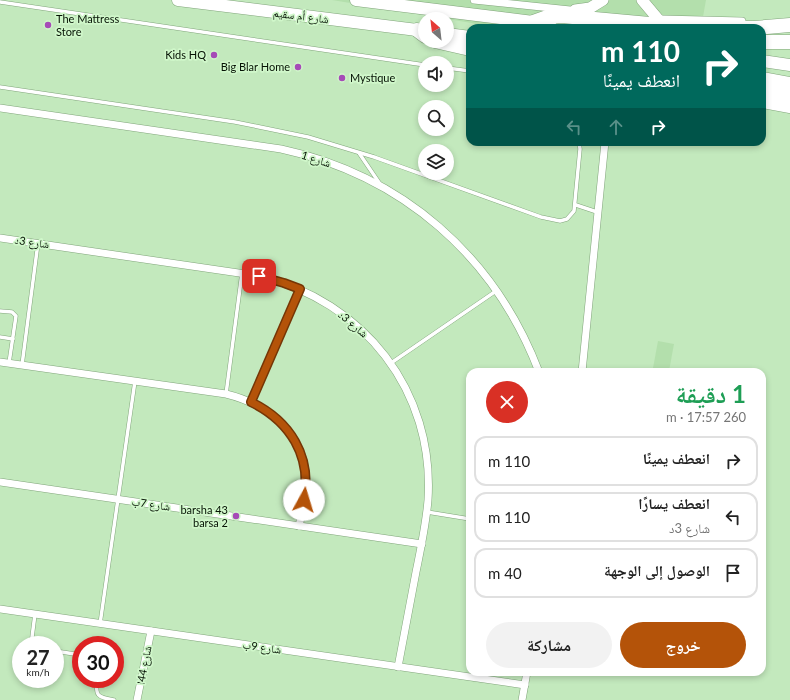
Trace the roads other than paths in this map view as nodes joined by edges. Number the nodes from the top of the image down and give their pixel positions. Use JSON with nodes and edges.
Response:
{"nodes":[{"id":1,"x":178,"y":0,"type":"edge"},
{"id":2,"x":356,"y":0,"type":"edge"},
{"id":3,"x":474,"y":0,"type":"edge"},
{"id":4,"x":603,"y":0,"type":"edge"},
{"id":5,"x":642,"y":0,"type":"edge"},
{"id":6,"x":0,"y":2,"type":"edge"},
{"id":7,"x":517,"y":2,"type":"edge"},
{"id":8,"x":575,"y":10,"type":"junction"},
{"id":9,"x":658,"y":19,"type":"junction"},
{"id":10,"x":535,"y":24,"type":"edge"},
{"id":11,"x":543,"y":24,"type":"edge"},
{"id":12,"x":544,"y":24,"type":"edge"},
{"id":13,"x":590,"y":24,"type":"edge"},
{"id":14,"x":649,"y":24,"type":"edge"},
{"id":15,"x":785,"y":26,"type":"edge"},
{"id":16,"x":766,"y":27,"type":"edge"},
{"id":17,"x":418,"y":31,"type":"edge"},
{"id":18,"x":454,"y":35,"type":"edge"},
{"id":19,"x":466,"y":36,"type":"edge"},
{"id":20,"x":766,"y":42,"type":"edge"},
{"id":21,"x":790,"y":42,"type":"edge"},
{"id":22,"x":454,"y":45,"type":"edge"},
{"id":23,"x":466,"y":48,"type":"edge"},
{"id":24,"x":766,"y":62,"type":"edge"},
{"id":25,"x":418,"y":64,"type":"edge"},
{"id":26,"x":790,"y":65,"type":"edge"},
{"id":27,"x":454,"y":69,"type":"edge"},
{"id":28,"x":466,"y":70,"type":"edge"},
{"id":29,"x":766,"y":79,"type":"edge"},
{"id":30,"x":790,"y":83,"type":"edge"},
{"id":31,"x":0,"y":87,"type":"edge"},
{"id":32,"x":766,"y":89,"type":"edge"},
{"id":33,"x":790,"y":94,"type":"edge"},
{"id":34,"x":766,"y":102,"type":"edge"},
{"id":35,"x":790,"y":106,"type":"edge"},
{"id":36,"x":0,"y":108,"type":"edge"},
{"id":37,"x":580,"y":146,"type":"edge"},
{"id":38,"x":605,"y":146,"type":"edge"},
{"id":39,"x":358,"y":152,"type":"junction"},
{"id":40,"x":382,"y":186,"type":"junction"},
{"id":41,"x":576,"y":205,"type":"junction"},
{"id":42,"x":598,"y":212,"type":"junction"},
{"id":43,"x":0,"y":238,"type":"edge"},
{"id":44,"x":38,"y":243,"type":"junction"},
{"id":45,"x":242,"y":273,"type":"junction"},
{"id":46,"x":300,"y":289,"type":"junction"},
{"id":47,"x":497,"y":290,"type":"junction"},
{"id":48,"x":0,"y":311,"type":"edge"},
{"id":49,"x":0,"y":337,"type":"edge"},
{"id":50,"x":13,"y":339,"type":"junction"},
{"id":51,"x":0,"y":362,"type":"edge"},
{"id":52,"x":9,"y":363,"type":"junction"},
{"id":53,"x":391,"y":363,"type":"junction"},
{"id":54,"x":22,"y":365,"type":"junction"},
{"id":55,"x":537,"y":368,"type":"edge"},
{"id":56,"x":582,"y":368,"type":"edge"},
{"id":57,"x":135,"y":381,"type":"junction"},
{"id":58,"x":226,"y":394,"type":"junction"},
{"id":59,"x":251,"y":402,"type":"junction"},
{"id":60,"x":0,"y":482,"type":"edge"},
{"id":61,"x":118,"y":500,"type":"junction"},
{"id":62,"x":427,"y":512,"type":"junction"},
{"id":63,"x":466,"y":518,"type":"edge"},
{"id":64,"x":299,"y":526,"type":"junction"},
{"id":65,"x":422,"y":544,"type":"junction"},
{"id":66,"x":0,"y":609,"type":"edge"},
{"id":67,"x":35,"y":614,"type":"junction"},
{"id":68,"x":100,"y":624,"type":"junction"},
{"id":69,"x":151,"y":631,"type":"junction"},
{"id":70,"x":31,"y":636,"type":"edge"},
{"id":71,"x":398,"y":667,"type":"junction"},
{"id":72,"x":526,"y":676,"type":"edge"},
{"id":73,"x":525,"y":685,"type":"junction"},
{"id":74,"x":96,"y":688,"type":"edge"},
{"id":75,"x":114,"y":700,"type":"edge"},
{"id":76,"x":137,"y":700,"type":"edge"},
{"id":77,"x":522,"y":700,"type":"edge"}],
"edges":[{"from":1,"to":17,"type":"main road","name":"شارع أم سقيم"},
{"from":2,"to":10,"type":"main road"},
{"from":3,"to":7,"type":"street"},
{"from":4,"to":8,"type":"main road"},
{"from":5,"to":9,"type":"main road"},
{"from":6,"to":25,"type":"lane"},
{"from":7,"to":8,"type":"street"},
{"from":8,"to":9,"type":"street"},
{"from":9,"to":15,"type":"street"},
{"from":11,"to":14,"type":"highway"},
{"from":12,"to":13,"type":"highway"},
{"from":15,"to":16,"type":"highway"},
{"from":18,"to":19,"type":"main road"},
{"from":20,"to":21,"type":"highway"},
{"from":22,"to":23,"type":"highway"},
{"from":24,"to":26,"type":"main road"},
{"from":27,"to":28,"type":"lane"},
{"from":29,"to":30,"type":"main road"},
{"from":31,"to":39,"type":"lane"},
{"from":32,"to":33,"type":"highway"},
{"from":34,"to":35,"type":"highway"},
{"from":36,"to":40,"type":"street","name":"شارع 1"},
{"from":37,"to":41,"type":"lane"},
{"from":38,"to":42,"type":"street"},
{"from":39,"to":40,"type":"lane"},
{"from":39,"to":41,"type":"lane"},
{"from":40,"to":47,"type":"street","name":"شارع 1"},
{"from":41,"to":42,"type":"lane"},
{"from":42,"to":56,"type":"street"},
{"from":43,"to":44,"type":"street","name":"شارع 3د"},
{"from":44,"to":45,"type":"street","name":"شارع 3د"},
{"from":44,"to":54,"type":"lane"},
{"from":45,"to":46,"type":"street","name":"شارع 3د"},
{"from":45,"to":58,"type":"lane"},
{"from":46,"to":53,"type":"street","name":"شارع 3د"},
{"from":46,"to":59,"type":"lane"},
{"from":47,"to":53,"type":"lane"},
{"from":47,"to":55,"type":"street","name":"شارع 1"},
{"from":48,"to":50,"type":"lane"},
{"from":49,"to":50,"type":"lane"},
{"from":50,"to":52,"type":"lane"},
{"from":51,"to":52,"type":"street"},
{"from":52,"to":54,"type":"street"},
{"from":53,"to":62,"type":"street","name":"شارع 3د"},
{"from":54,"to":57,"type":"street"},
{"from":57,"to":58,"type":"street"},
{"from":57,"to":61,"type":"lane"},
{"from":58,"to":59,"type":"street"},
{"from":59,"to":64,"type":"street"},
{"from":60,"to":61,"type":"street","name":"شارع 7ب"},
{"from":61,"to":64,"type":"street","name":"شارع 7ب"},
{"from":61,"to":68,"type":"lane"},
{"from":62,"to":63,"type":"lane"},
{"from":62,"to":65,"type":"street","name":"شارع 3د"},
{"from":64,"to":65,"type":"street","name":"شارع 7ب"},
{"from":65,"to":71,"type":"street","name":"شارع 3د"},
{"from":66,"to":67,"type":"street","name":"شارع 9ب"},
{"from":67,"to":68,"type":"street","name":"شارع 9ب"},
{"from":67,"to":70,"type":"lane"},
{"from":68,"to":69,"type":"street","name":"شارع 9ب"},
{"from":69,"to":71,"type":"street","name":"شارع 9ب"},
{"from":69,"to":76,"type":"street","name":"شارع 44ا"},
{"from":71,"to":73,"type":"street","name":"شارع 9ب"},
{"from":72,"to":73,"type":"street"},
{"from":73,"to":77,"type":"street"},
{"from":74,"to":75,"type":"lane"}]}
